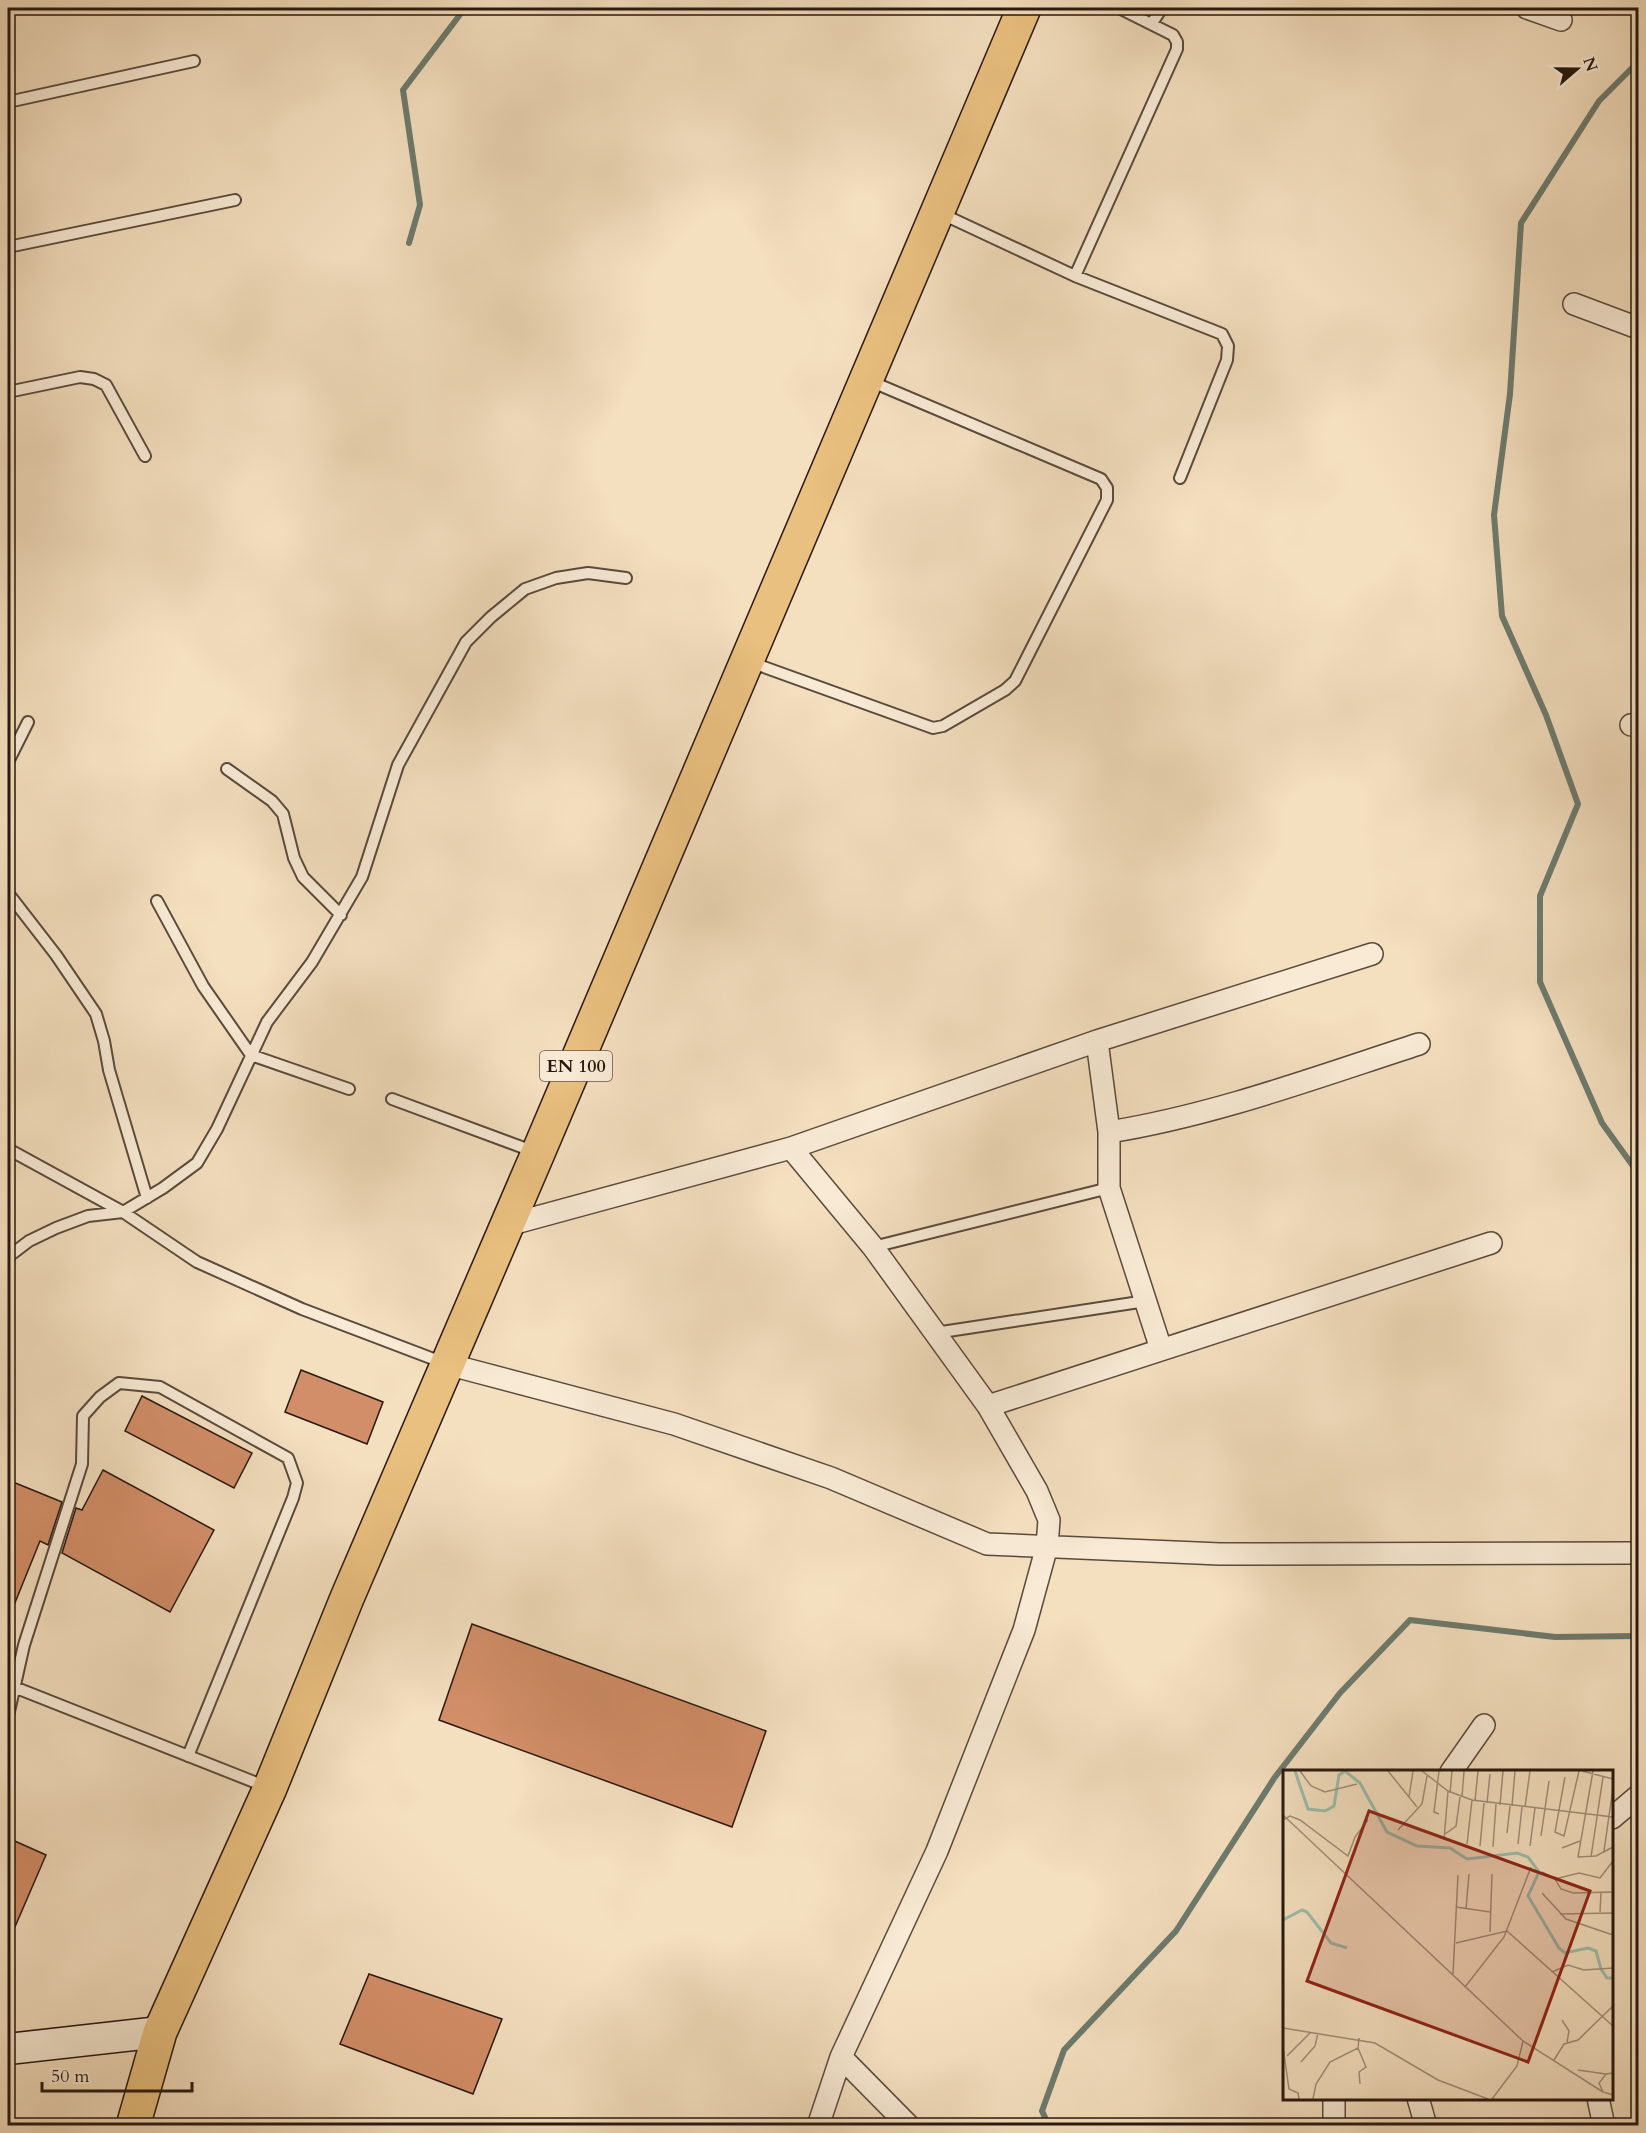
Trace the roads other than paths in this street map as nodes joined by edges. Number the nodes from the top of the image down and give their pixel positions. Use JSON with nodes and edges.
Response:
{"nodes":[{"id":1,"x":1024,"y":8,"type":"edge"},
{"id":2,"x":1119,"y":8,"type":"edge"},
{"id":3,"x":1162,"y":8,"type":"edge"},
{"id":4,"x":1527,"y":8,"type":"edge"},
{"id":5,"x":1561,"y":20,"type":"dead end"},
{"id":6,"x":1152,"y":23,"type":"junction"},
{"id":7,"x":194,"y":61,"type":"dead end"},
{"id":8,"x":8,"y":102,"type":"edge"},
{"id":9,"x":236,"y":200,"type":"dead end"},
{"id":10,"x":937,"y":211,"type":"junction"},
{"id":11,"x":8,"y":247,"type":"edge"},
{"id":12,"x":1075,"y":276,"type":"junction"},
{"id":13,"x":1574,"y":303,"type":"dead end"},
{"id":14,"x":1638,"y":328,"type":"edge"},
{"id":15,"x":865,"y":379,"type":"junction"},
{"id":16,"x":8,"y":392,"type":"edge"},
{"id":17,"x":145,"y":456,"type":"dead end"},
{"id":18,"x":1180,"y":478,"type":"dead end"},
{"id":19,"x":626,"y":578,"type":"dead end"},
{"id":20,"x":747,"y":661,"type":"junction"},
{"id":21,"x":28,"y":722,"type":"dead end"},
{"id":22,"x":8,"y":762,"type":"edge"},
{"id":23,"x":227,"y":770,"type":"dead end"},
{"id":24,"x":8,"y":893,"type":"edge"},
{"id":25,"x":157,"y":901,"type":"dead end"},
{"id":26,"x":341,"y":915,"type":"junction"},
{"id":27,"x":1372,"y":954,"type":"dead end"},
{"id":28,"x":1097,"y":1041,"type":"junction"},
{"id":29,"x":1419,"y":1044,"type":"dead end"},
{"id":30,"x":251,"y":1055,"type":"junction"},
{"id":31,"x":349,"y":1089,"type":"dead end"},
{"id":32,"x":392,"y":1099,"type":"dead end"},
{"id":33,"x":1109,"y":1132,"type":"junction"},
{"id":34,"x":791,"y":1148,"type":"junction"},
{"id":35,"x":8,"y":1149,"type":"edge"},
{"id":36,"x":538,"y":1153,"type":"junction"},
{"id":37,"x":1109,"y":1188,"type":"junction"},
{"id":38,"x":147,"y":1198,"type":"junction"},
{"id":39,"x":123,"y":1212,"type":"junction"},
{"id":40,"x":508,"y":1225,"type":"junction"},
{"id":41,"x":1491,"y":1243,"type":"dead end"},
{"id":42,"x":873,"y":1247,"type":"junction"},
{"id":43,"x":8,"y":1257,"type":"edge"},
{"id":44,"x":1146,"y":1301,"type":"junction"},
{"id":45,"x":935,"y":1333,"type":"junction"},
{"id":46,"x":1161,"y":1349,"type":"junction"},
{"id":47,"x":447,"y":1364,"type":"junction"},
{"id":48,"x":988,"y":1406,"type":"junction"},
{"id":49,"x":1047,"y":1546,"type":"junction"},
{"id":50,"x":1638,"y":1553,"type":"edge"},
{"id":51,"x":14,"y":1687,"type":"junction"},
{"id":52,"x":8,"y":1716,"type":"edge"},
{"id":53,"x":1484,"y":1725,"type":"dead end"},
{"id":54,"x":188,"y":1756,"type":"junction"},
{"id":55,"x":1452,"y":1770,"type":"edge"},
{"id":56,"x":270,"y":1788,"type":"junction"},
{"id":57,"x":1638,"y":1796,"type":"edge"},
{"id":58,"x":1613,"y":1816,"type":"edge"},
{"id":59,"x":160,"y":2032,"type":"junction"},
{"id":60,"x":8,"y":2049,"type":"edge"},
{"id":61,"x":841,"y":2057,"type":"junction"},
{"id":62,"x":1334,"y":2100,"type":"edge"},
{"id":63,"x":1419,"y":2100,"type":"edge"},
{"id":64,"x":1598,"y":2100,"type":"edge"},
{"id":65,"x":133,"y":2126,"type":"edge"},
{"id":66,"x":818,"y":2126,"type":"edge"},
{"id":67,"x":909,"y":2126,"type":"edge"},
{"id":68,"x":1334,"y":2126,"type":"edge"},
{"id":69,"x":1426,"y":2126,"type":"edge"},
{"id":70,"x":1604,"y":2126,"type":"edge"}],
"edges":[{"from":1,"to":10,"type":"main road","number":"EN 100"},
{"from":2,"to":6,"type":"lane"},
{"from":3,"to":6,"type":"lane"},
{"from":4,"to":5,"type":"street"},
{"from":6,"to":12,"type":"lane"},
{"from":7,"to":8,"type":"lane"},
{"from":9,"to":11,"type":"lane"},
{"from":10,"to":12,"type":"lane"},
{"from":10,"to":15,"type":"main road","number":"EN 100"},
{"from":12,"to":18,"type":"lane"},
{"from":13,"to":14,"type":"street"},
{"from":15,"to":20,"type":"main road","number":"EN 100"},
{"from":15,"to":20,"type":"lane"},
{"from":16,"to":17,"type":"lane"},
{"from":19,"to":26,"type":"lane"},
{"from":20,"to":36,"type":"main road","number":"EN 100"},
{"from":21,"to":22,"type":"lane"},
{"from":23,"to":26,"type":"lane"},
{"from":24,"to":38,"type":"lane"},
{"from":25,"to":30,"type":"lane"},
{"from":26,"to":30,"type":"lane"},
{"from":27,"to":28,"type":"street"},
{"from":28,"to":33,"type":"street"},
{"from":28,"to":34,"type":"street"},
{"from":29,"to":33,"type":"street"},
{"from":30,"to":31,"type":"lane"},
{"from":30,"to":38,"type":"lane"},
{"from":32,"to":36,"type":"lane"},
{"from":33,"to":37,"type":"street"},
{"from":34,"to":40,"type":"street"},
{"from":34,"to":42,"type":"street"},
{"from":35,"to":39,"type":"lane"},
{"from":36,"to":40,"type":"main road","number":"EN 100"},
{"from":37,"to":42,"type":"lane"},
{"from":37,"to":44,"type":"street"},
{"from":38,"to":39,"type":"lane"},
{"from":39,"to":43,"type":"lane"},
{"from":39,"to":47,"type":"lane"},
{"from":40,"to":47,"type":"main road","number":"EN 100"},
{"from":41,"to":46,"type":"street"},
{"from":42,"to":45,"type":"street"},
{"from":44,"to":45,"type":"lane"},
{"from":44,"to":46,"type":"street"},
{"from":45,"to":48,"type":"street"},
{"from":46,"to":48,"type":"street"},
{"from":47,"to":49,"type":"street"},
{"from":47,"to":56,"type":"main road","number":"EN 100"},
{"from":48,"to":49,"type":"street"},
{"from":49,"to":50,"type":"street"},
{"from":49,"to":61,"type":"street"},
{"from":51,"to":52,"type":"lane"},
{"from":51,"to":54,"type":"lane"},
{"from":51,"to":54,"type":"lane"},
{"from":53,"to":55,"type":"street"},
{"from":54,"to":56,"type":"lane"},
{"from":56,"to":59,"type":"main road","number":"EN 100"},
{"from":57,"to":58,"type":"street"},
{"from":59,"to":60,"type":"street"},
{"from":59,"to":65,"type":"main road","number":"EN 100"},
{"from":61,"to":66,"type":"street"},
{"from":61,"to":67,"type":"street"},
{"from":62,"to":68,"type":"street"},
{"from":63,"to":69,"type":"street"},
{"from":64,"to":70,"type":"street"}]}
